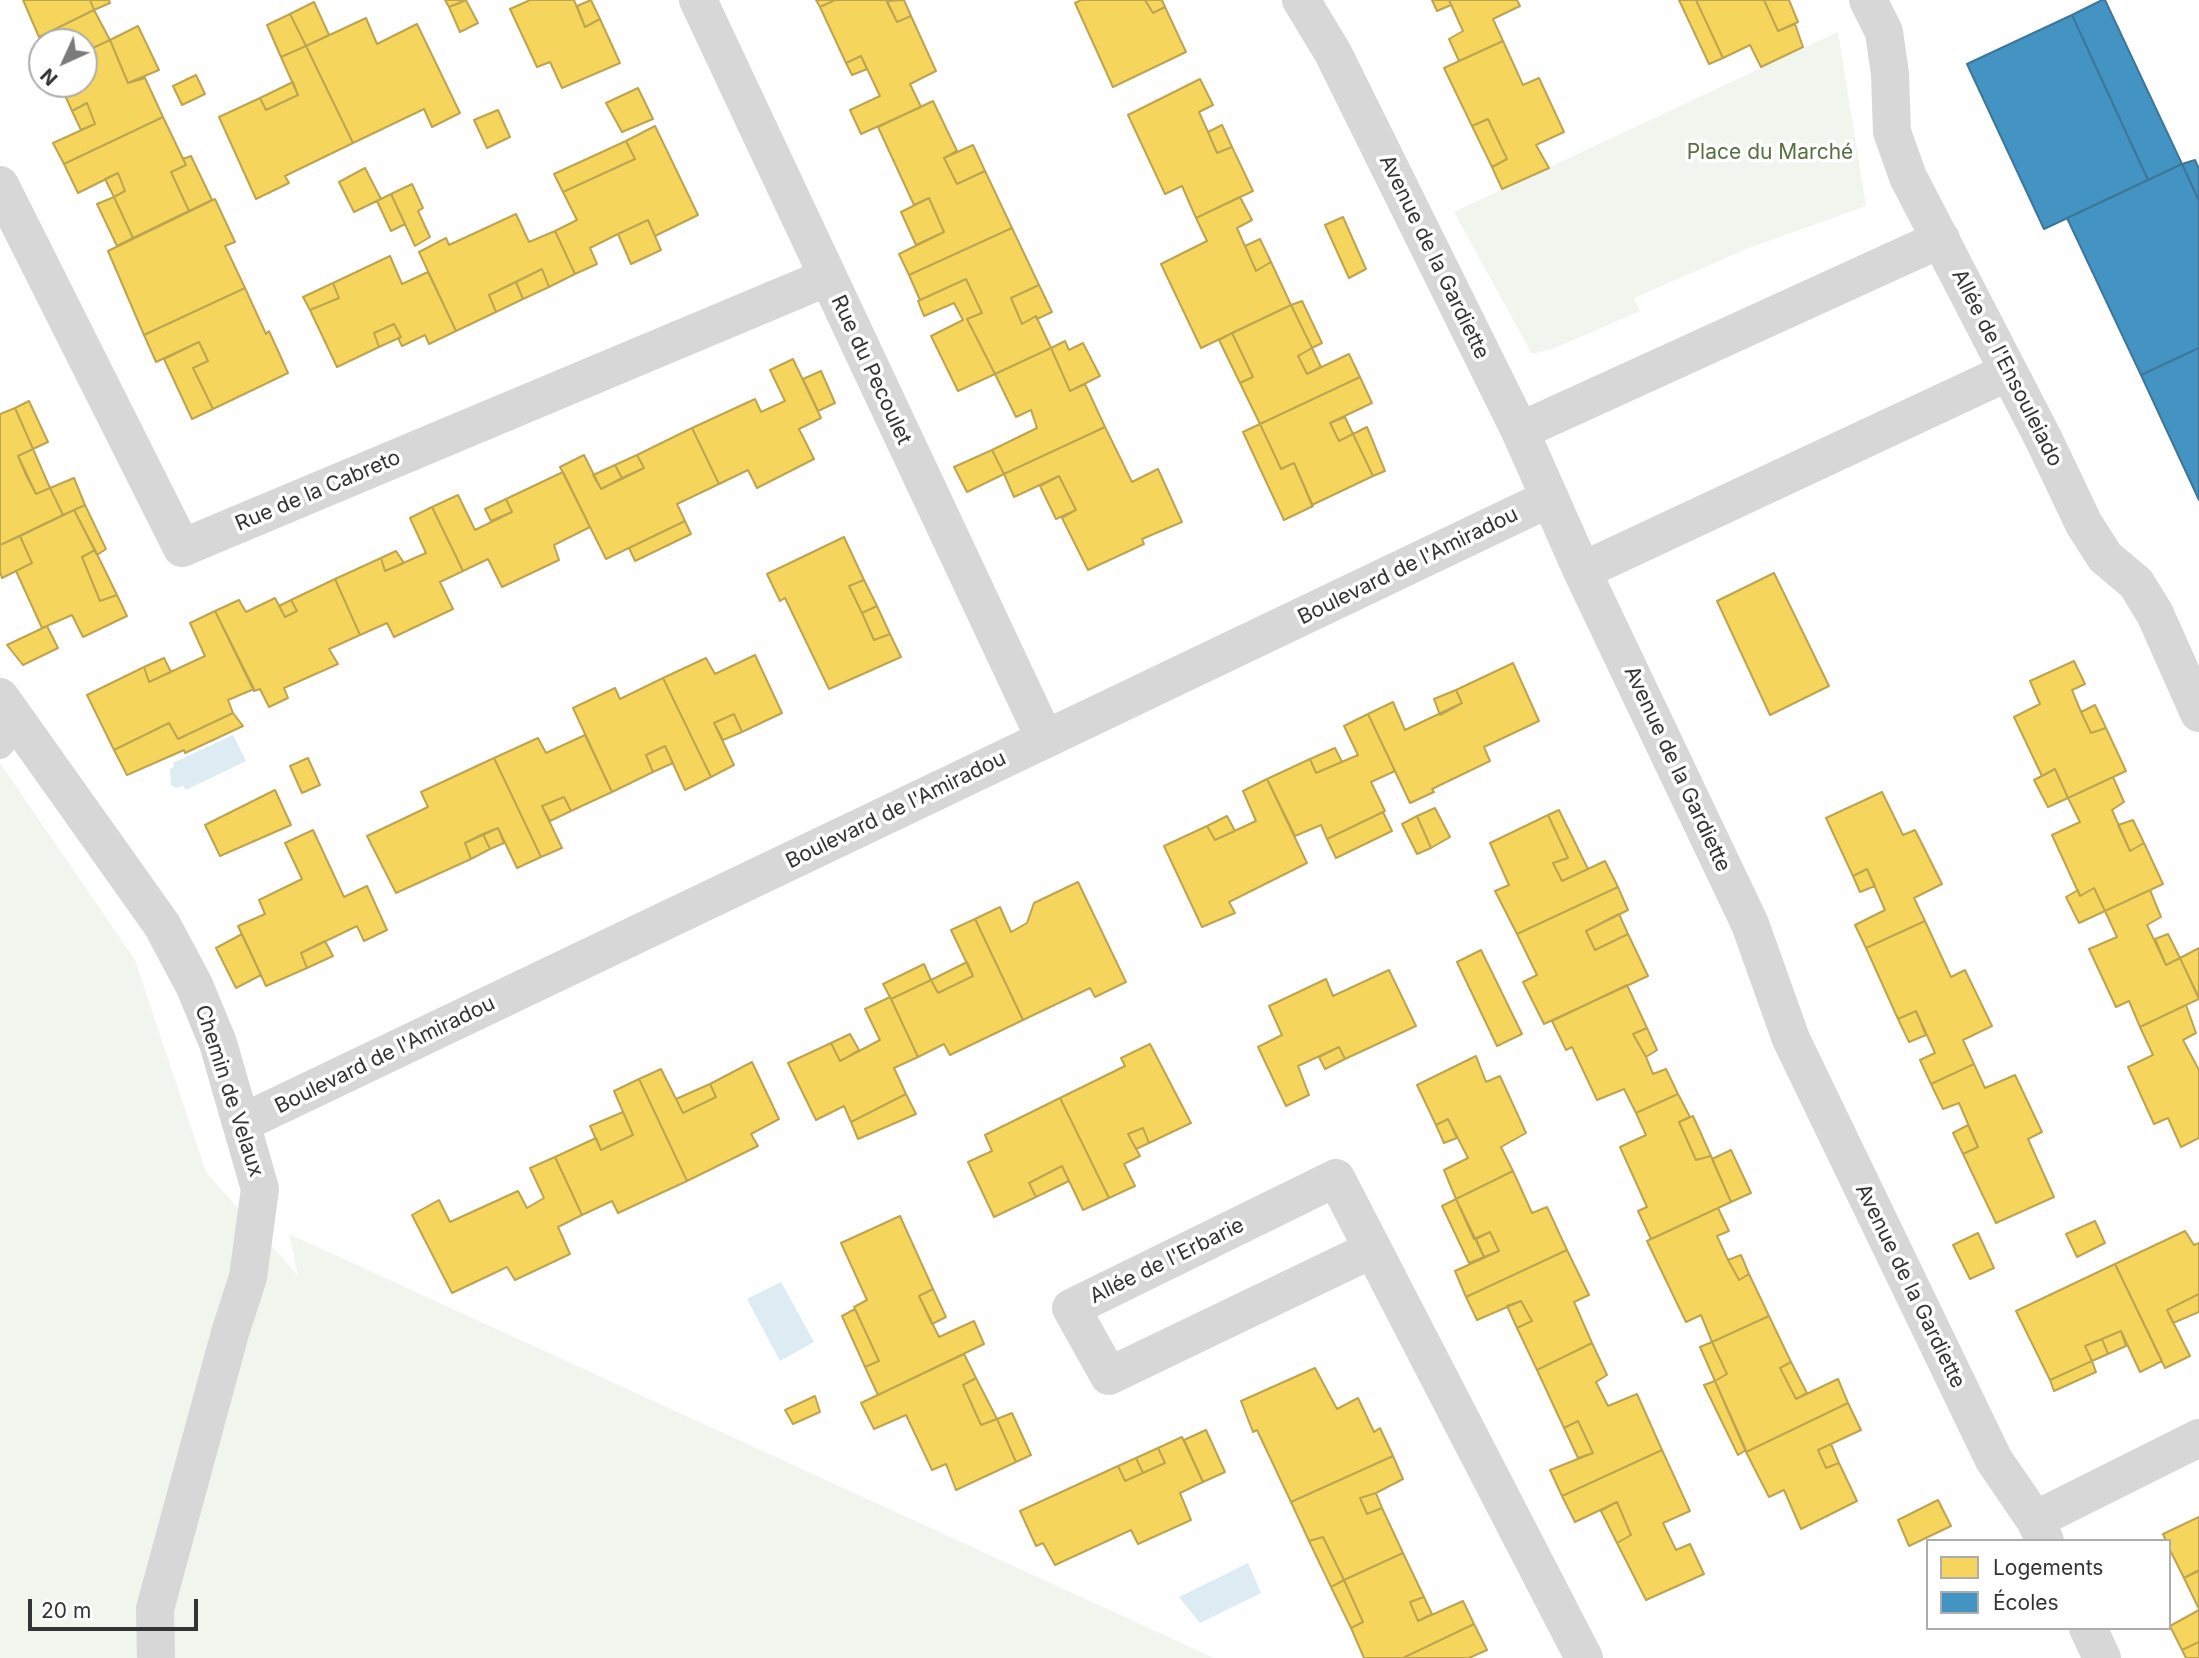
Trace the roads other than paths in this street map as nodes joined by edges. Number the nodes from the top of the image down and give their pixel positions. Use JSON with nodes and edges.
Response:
{"nodes":[{"id":1,"x":698,"y":0,"type":"edge"},
{"id":2,"x":1301,"y":0,"type":"edge"},
{"id":3,"x":1868,"y":0,"type":"edge"},
{"id":4,"x":0,"y":185,"type":"edge"},
{"id":5,"x":1941,"y":239,"type":"junction"},
{"id":6,"x":828,"y":277,"type":"junction"},
{"id":7,"x":2008,"y":372,"type":"junction"},
{"id":8,"x":1520,"y":431,"type":"junction"},
{"id":9,"x":1550,"y":498,"type":"junction"},
{"id":10,"x":1582,"y":571,"type":"junction"},
{"id":11,"x":2199,"y":713,"type":"edge"},
{"id":12,"x":6,"y":722,"type":"edge"},
{"id":13,"x":1045,"y":740,"type":"junction"},
{"id":14,"x":242,"y":1123,"type":"junction"},
{"id":15,"x":1373,"y":1249,"type":"junction"},
{"id":16,"x":2199,"y":1438,"type":"edge"},
{"id":17,"x":2040,"y":1531,"type":"edge"},
{"id":18,"x":2089,"y":1630,"type":"edge"},
{"id":19,"x":156,"y":1658,"type":"edge"},
{"id":20,"x":1584,"y":1658,"type":"edge"},
{"id":21,"x":2102,"y":1658,"type":"edge"}],
"edges":[{"from":1,"to":6,"type":"street","name":"Rue du Pecoulet"},
{"from":2,"to":8,"type":"street","name":"Avenue de la Gardiette"},
{"from":3,"to":5,"type":"street","name":"Allée de l'Ensouleiado"},
{"from":4,"to":6,"type":"street","name":"Rue de la Cabreto"},
{"from":5,"to":7,"type":"street","name":"Allée de l'Ensouleiado"},
{"from":5,"to":8,"type":"street"},
{"from":6,"to":13,"type":"street","name":"Rue du Pecoulet"},
{"from":7,"to":10,"type":"street"},
{"from":7,"to":11,"type":"street","name":"Allée de l'Ensouleiado"},
{"from":8,"to":9,"type":"street","name":"Avenue de la Gardiette"},
{"from":9,"to":10,"type":"street","name":"Avenue de la Gardiette"},
{"from":9,"to":13,"type":"street","name":"Boulevard de l'Amiradou"},
{"from":10,"to":17,"type":"street","name":"Avenue de la Gardiette"},
{"from":12,"to":14,"type":"street","name":"Chemin de Velaux"},
{"from":13,"to":14,"type":"street","name":"Boulevard de l'Amiradou"},
{"from":14,"to":19,"type":"street","name":"Chemin de Velaux"},
{"from":15,"to":15,"type":"street","name":"Allée de l'Erbarie"},
{"from":15,"to":20,"type":"street","name":"Allée de l'Erbarie"},
{"from":16,"to":17,"type":"street"},
{"from":18,"to":21,"type":"street"}]}
